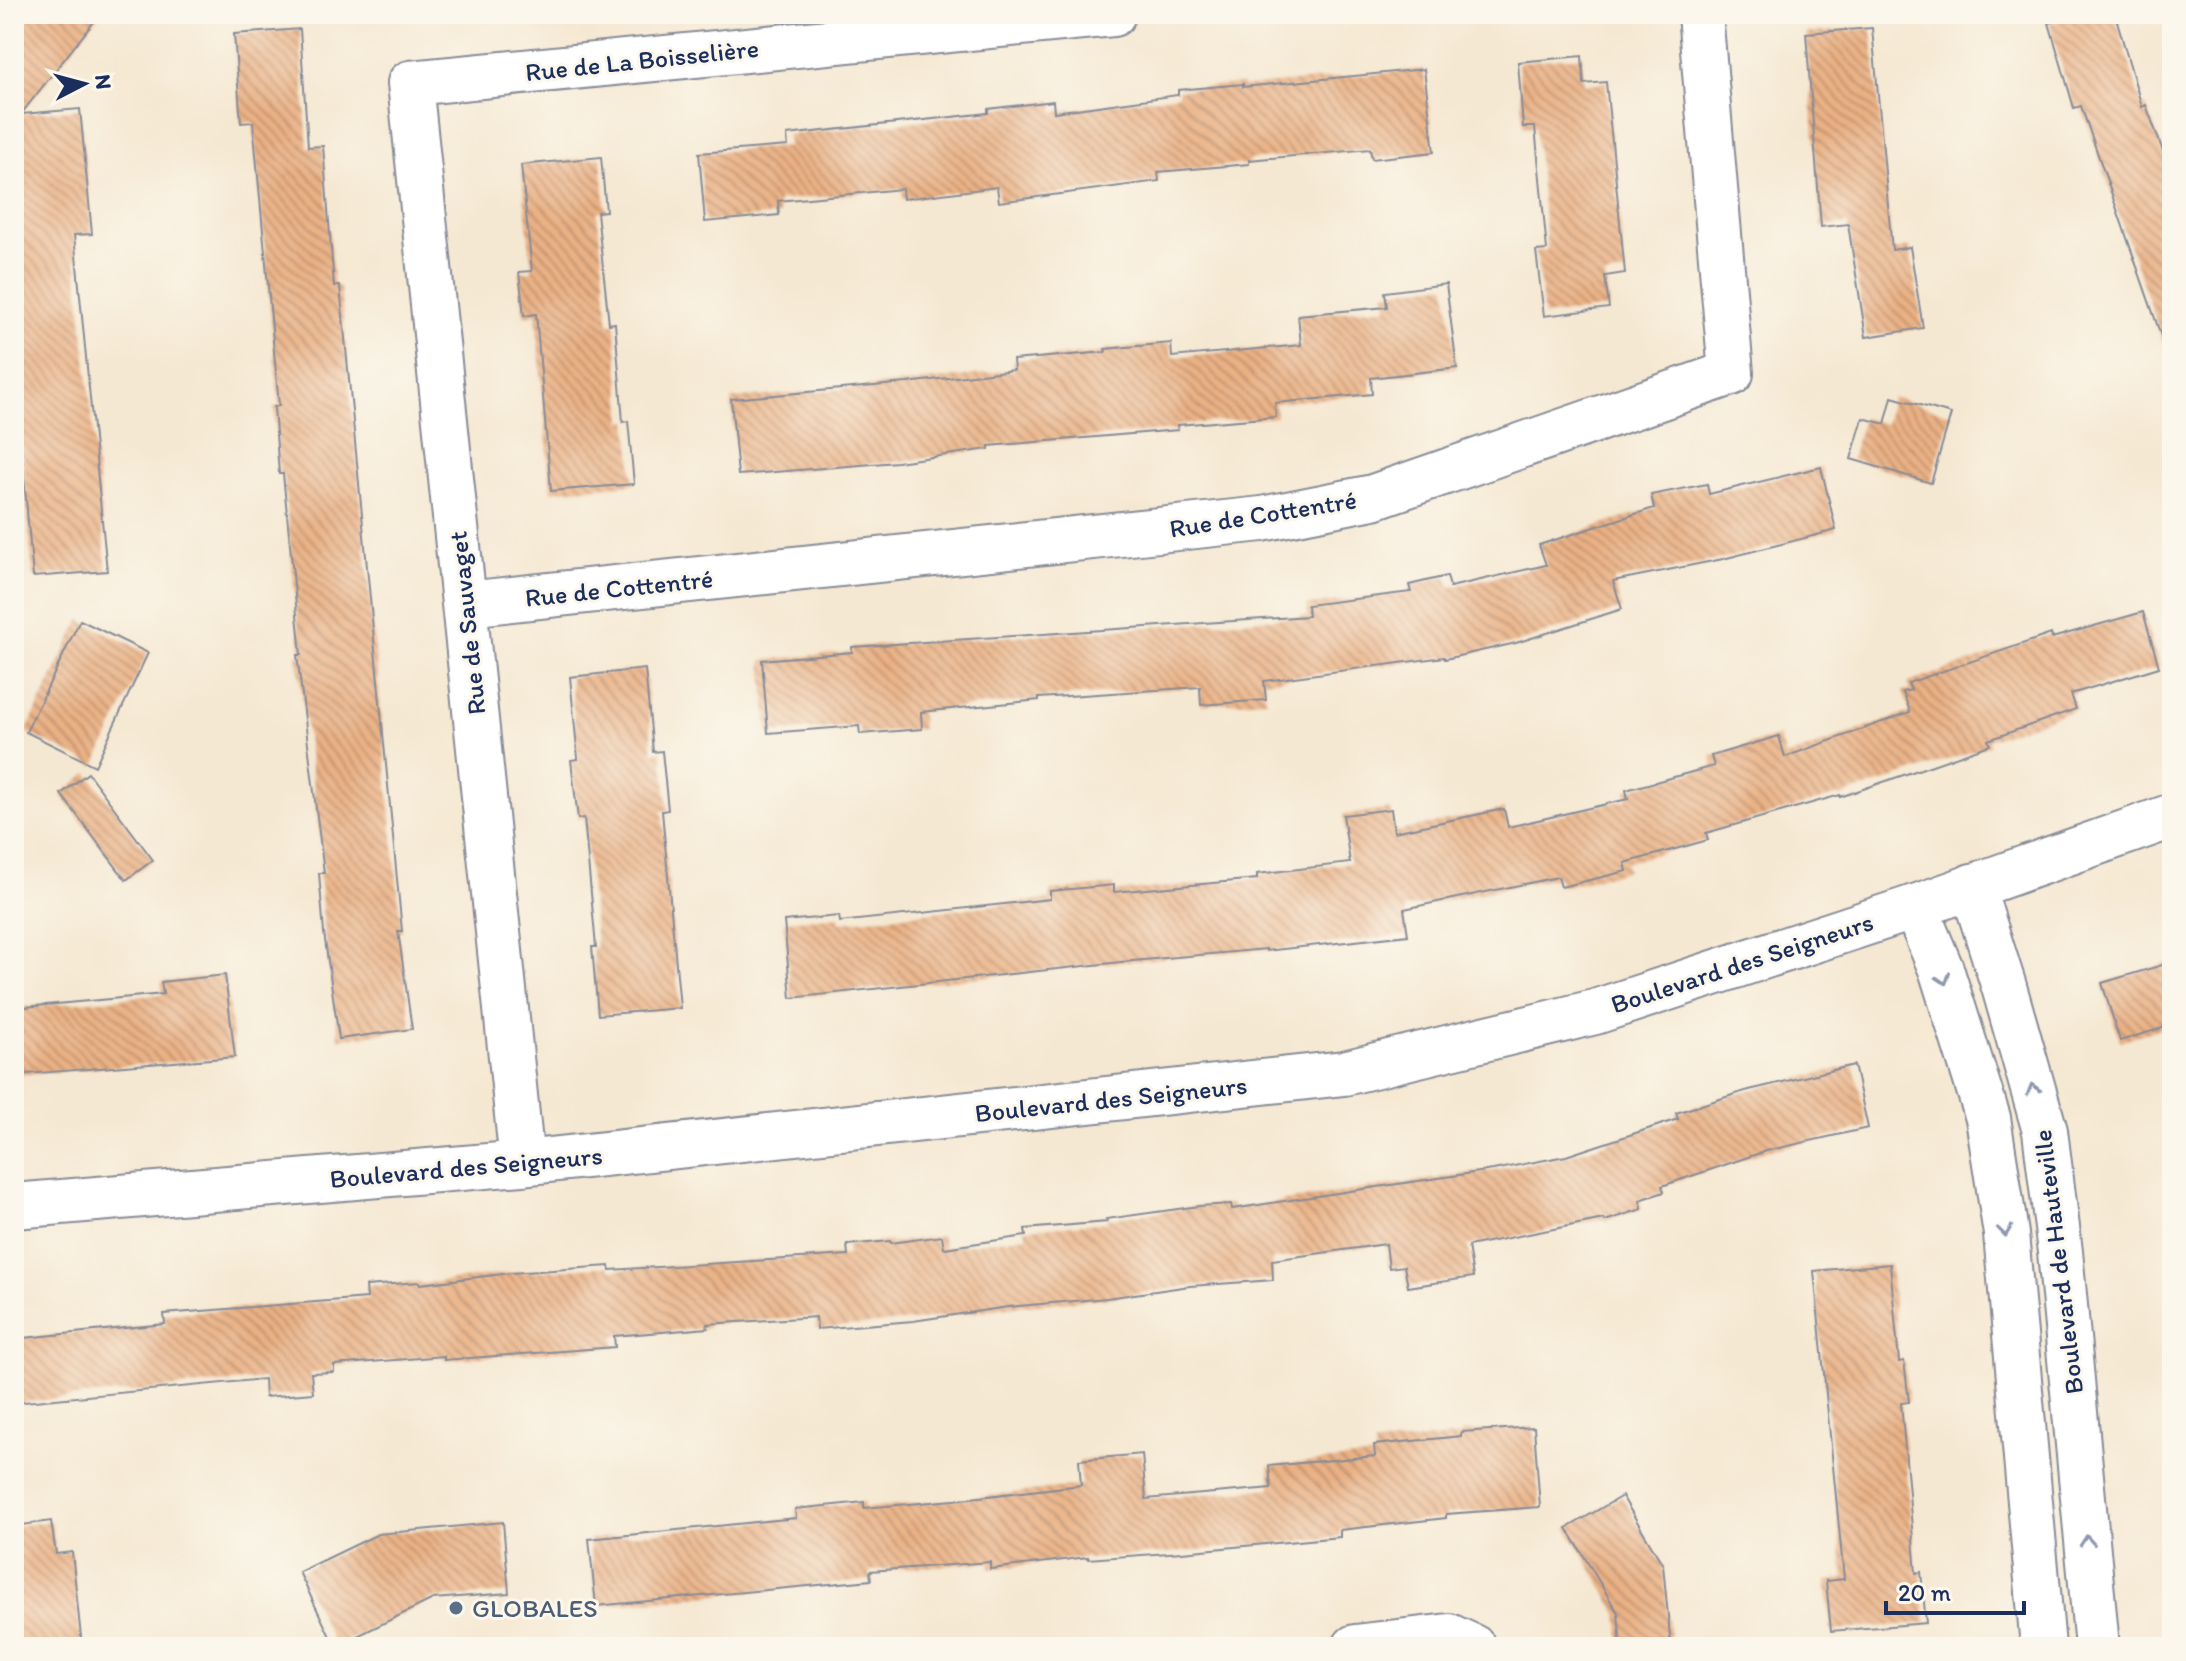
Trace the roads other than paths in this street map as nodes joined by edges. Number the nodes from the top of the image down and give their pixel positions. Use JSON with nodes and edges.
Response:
{"nodes":[{"id":1,"x":1113,"y":14,"type":"edge"},
{"id":2,"x":1700,"y":14,"type":"edge"},
{"id":3,"x":410,"y":83,"type":"joint"},
{"id":4,"x":466,"y":604,"type":"junction"},
{"id":5,"x":2172,"y":816,"type":"edge"},
{"id":6,"x":1972,"y":886,"type":"junction"},
{"id":7,"x":1915,"y":907,"type":"junction"},
{"id":8,"x":522,"y":1163,"type":"junction"},
{"id":9,"x":14,"y":1206,"type":"edge"},
{"id":10,"x":1355,"y":1647,"type":"edge"},
{"id":11,"x":1473,"y":1647,"type":"edge"},
{"id":12,"x":2043,"y":1647,"type":"edge"},
{"id":13,"x":2097,"y":1647,"type":"edge"}],
"edges":[{"from":1,"to":3,"type":"street","name":"Rue de La Boisselière"},
{"from":2,"to":4,"type":"street","name":"Rue de Cottentré"},
{"from":3,"to":4,"type":"street","name":"Rue de Sauvaget"},
{"from":4,"to":8,"type":"street","name":"Rue de Sauvaget"},
{"from":5,"to":6,"type":"street","name":"Boulevard des Seigneurs"},
{"from":6,"to":7,"type":"street","name":"Boulevard des Seigneurs"},
{"from":13,"to":6,"type":"street","name":"Boulevard de Hauteville","one_way":true},
{"from":7,"to":8,"type":"street","name":"Boulevard des Seigneurs"},
{"from":7,"to":12,"type":"street","name":"Boulevard de Hauteville","one_way":true},
{"from":8,"to":9,"type":"street","name":"Boulevard des Seigneurs"},
{"from":10,"to":11,"type":"street"}]}
